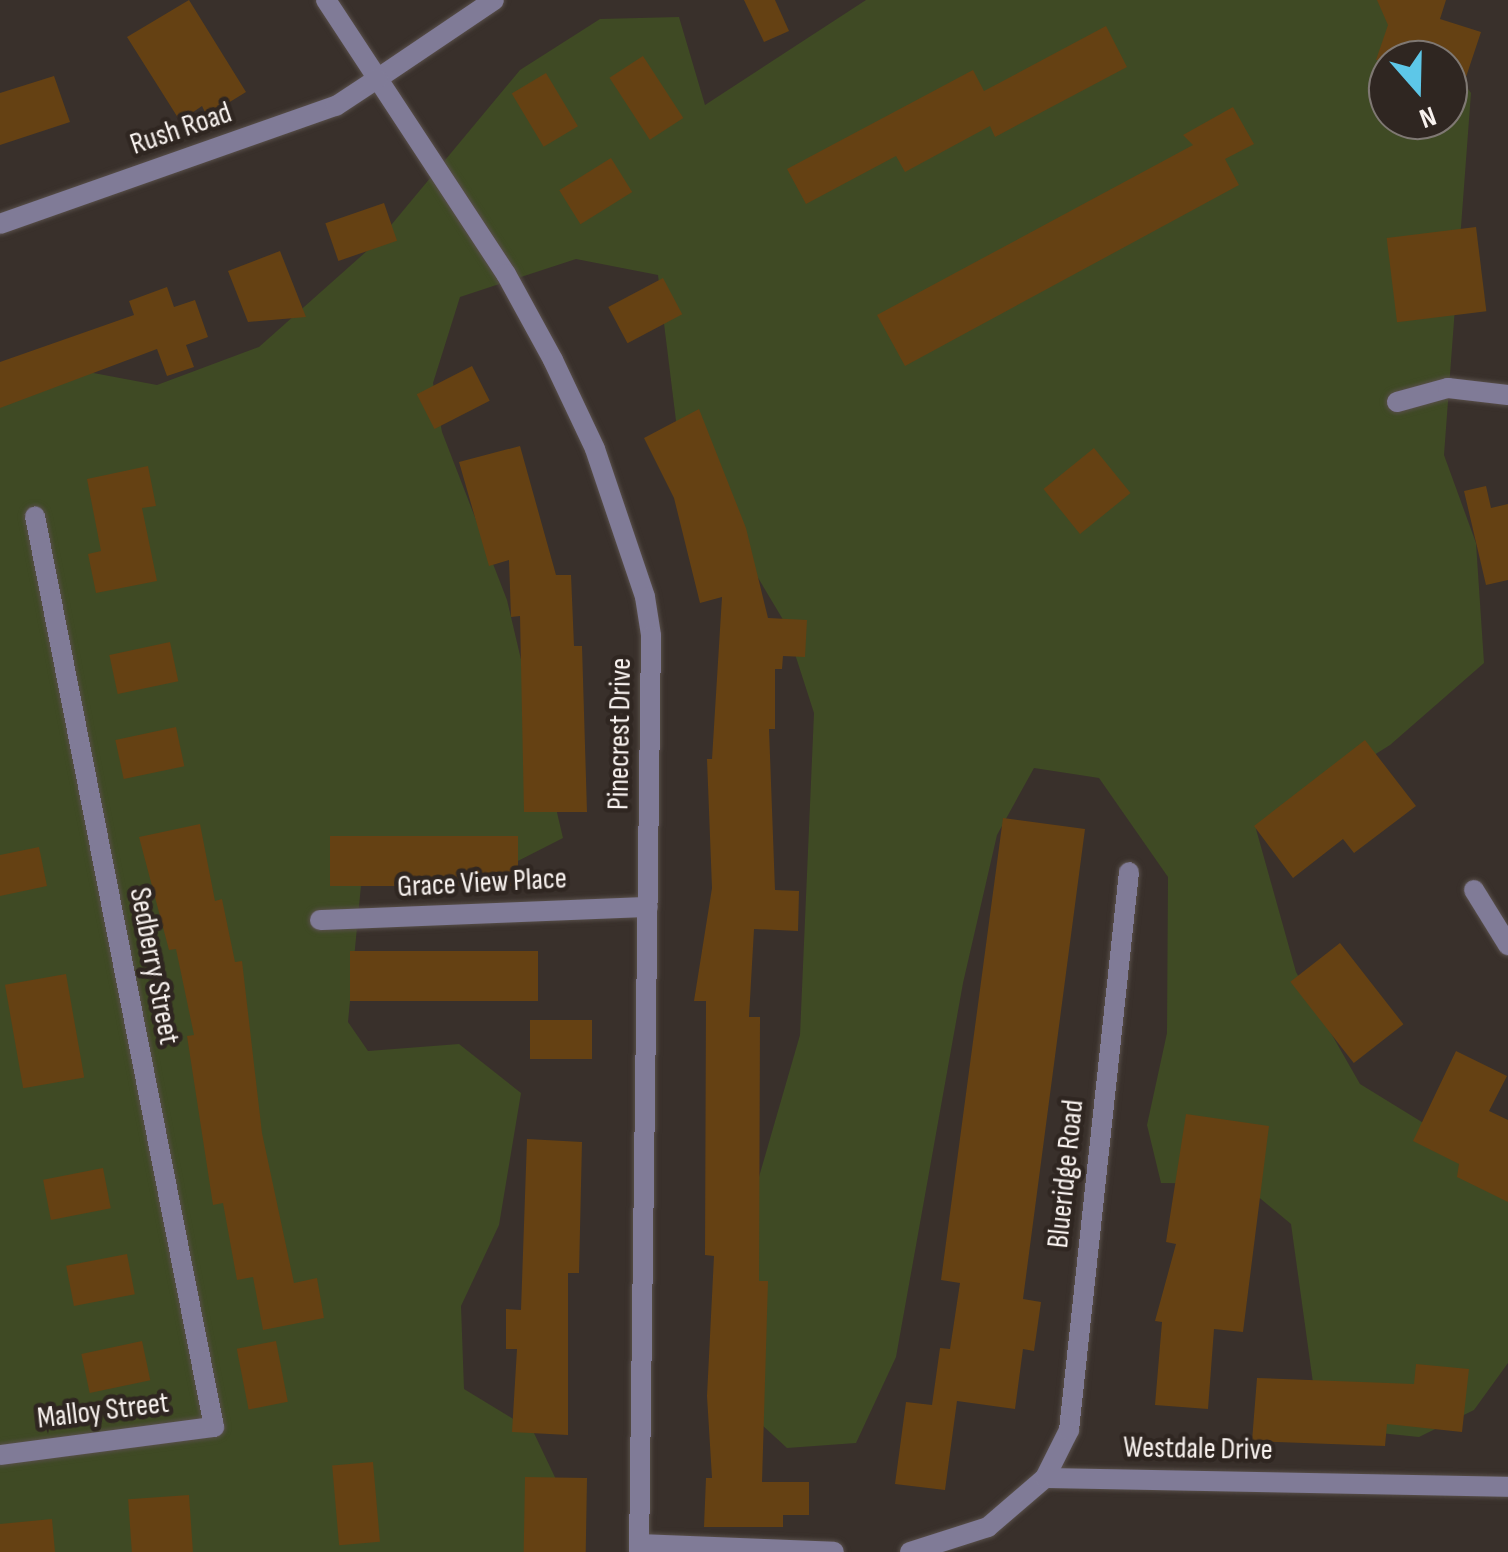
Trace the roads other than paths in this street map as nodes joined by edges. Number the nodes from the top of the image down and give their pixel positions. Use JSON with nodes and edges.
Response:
{"nodes":[{"id":1,"x":326,"y":0,"type":"edge"},
{"id":2,"x":494,"y":0,"type":"edge"},
{"id":3,"x":378,"y":79,"type":"junction"},
{"id":4,"x":0,"y":224,"type":"edge"},
{"id":5,"x":1508,"y":395,"type":"edge"},
{"id":6,"x":1397,"y":402,"type":"dead end"},
{"id":7,"x":34,"y":516,"type":"dead end"},
{"id":8,"x":1129,"y":872,"type":"dead end"},
{"id":9,"x":1474,"y":890,"type":"dead end"},
{"id":10,"x":648,"y":907,"type":"junction"},
{"id":11,"x":320,"y":920,"type":"dead end"},
{"id":12,"x":1508,"y":945,"type":"edge"},
{"id":13,"x":214,"y":1428,"type":"joint"},
{"id":14,"x":0,"y":1455,"type":"edge"},
{"id":15,"x":1046,"y":1478,"type":"junction"},
{"id":16,"x":1508,"y":1487,"type":"edge"},
{"id":17,"x":639,"y":1548,"type":"edge"},
{"id":18,"x":834,"y":1552,"type":"edge"},
{"id":19,"x":910,"y":1552,"type":"edge"}],
"edges":[{"from":1,"to":3,"type":"street","name":"Pinecrest Drive"},
{"from":2,"to":3,"type":"street","name":"Rush Road"},
{"from":3,"to":4,"type":"street","name":"Rush Road"},
{"from":3,"to":10,"type":"street","name":"Pinecrest Drive"},
{"from":5,"to":6,"type":"street"},
{"from":7,"to":13,"type":"street","name":"Sedberry Street"},
{"from":8,"to":15,"type":"street","name":"Blueridge Road"},
{"from":9,"to":12,"type":"street"},
{"from":10,"to":11,"type":"street","name":"Grace View Place"},
{"from":10,"to":17,"type":"street","name":"Pinecrest Drive"},
{"from":13,"to":14,"type":"street","name":"Malloy Street"},
{"from":15,"to":16,"type":"street","name":"Westdale Drive"},
{"from":15,"to":19,"type":"street"},
{"from":17,"to":18,"type":"street"}]}
